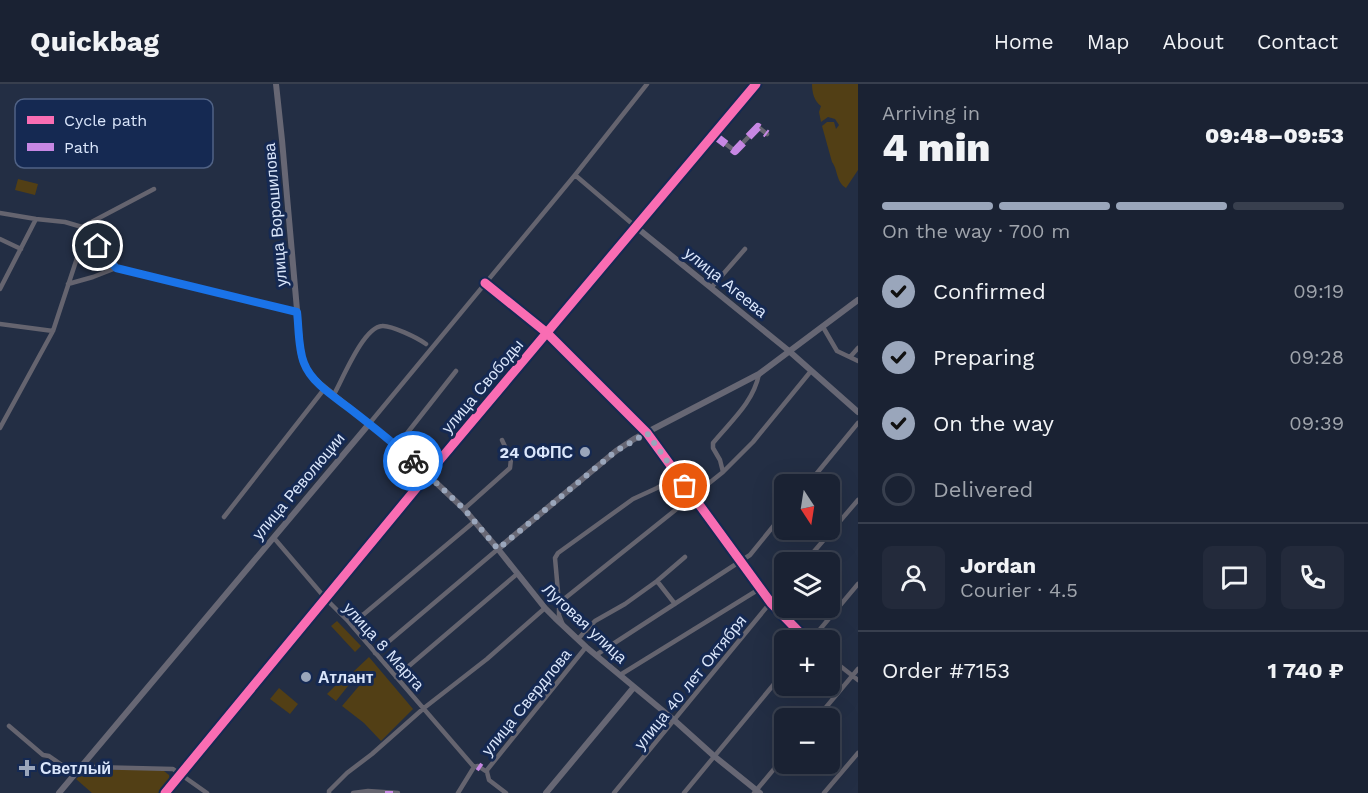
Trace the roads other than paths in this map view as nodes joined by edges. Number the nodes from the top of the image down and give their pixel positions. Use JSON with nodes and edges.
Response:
{"nodes":[{"id":1,"x":276,"y":84,"type":"edge"},
{"id":2,"x":647,"y":84,"type":"edge"},
{"id":3,"x":756,"y":84,"type":"edge"},
{"id":4,"x":767,"y":134,"type":"dead end"},
{"id":5,"x":714,"y":135,"type":"junction"},
{"id":6,"x":574,"y":176,"type":"junction"},
{"id":7,"x":154,"y":189,"type":"dead end"},
{"id":8,"x":0,"y":213,"type":"edge"},
{"id":9,"x":36,"y":219,"type":"junction"},
{"id":10,"x":82,"y":227,"type":"junction"},
{"id":11,"x":636,"y":227,"type":"junction"},
{"id":12,"x":0,"y":239,"type":"edge"},
{"id":13,"x":21,"y":249,"type":"junction"},
{"id":14,"x":745,"y":249,"type":"dead end"},
{"id":15,"x":108,"y":259,"type":"junction"},
{"id":16,"x":116,"y":268,"type":"junction"},
{"id":17,"x":485,"y":283,"type":"junction"},
{"id":18,"x":68,"y":284,"type":"junction"},
{"id":19,"x":711,"y":288,"type":"junction"},
{"id":20,"x":0,"y":289,"type":"edge"},
{"id":21,"x":858,"y":300,"type":"edge"},
{"id":22,"x":297,"y":312,"type":"junction"},
{"id":23,"x":0,"y":324,"type":"edge"},
{"id":24,"x":824,"y":327,"type":"junction"},
{"id":25,"x":53,"y":331,"type":"junction"},
{"id":26,"x":547,"y":333,"type":"junction"},
{"id":27,"x":426,"y":344,"type":"dead end"},
{"id":28,"x":858,"y":348,"type":"edge"},
{"id":29,"x":789,"y":351,"type":"junction"},
{"id":30,"x":850,"y":357,"type":"junction"},
{"id":31,"x":858,"y":361,"type":"edge"},
{"id":32,"x":456,"y":371,"type":"dead end"},
{"id":33,"x":811,"y":371,"type":"junction"},
{"id":34,"x":759,"y":374,"type":"junction"},
{"id":35,"x":325,"y":388,"type":"junction"},
{"id":36,"x":333,"y":396,"type":"junction"},
{"id":37,"x":858,"y":412,"type":"edge"},
{"id":38,"x":858,"y":423,"type":"edge"},
{"id":39,"x":369,"y":424,"type":"junction"},
{"id":40,"x":0,"y":428,"type":"edge"},
{"id":41,"x":647,"y":433,"type":"junction"},
{"id":42,"x":501,"y":440,"type":"dead end"},
{"id":43,"x":397,"y":446,"type":"junction"},
{"id":44,"x":723,"y":472,"type":"junction"},
{"id":45,"x":428,"y":474,"type":"junction"},
{"id":46,"x":816,"y":474,"type":"edge"},
{"id":47,"x":678,"y":476,"type":"junction"},
{"id":48,"x":693,"y":496,"type":"junction"},
{"id":49,"x":858,"y":500,"type":"edge"},
{"id":50,"x":464,"y":509,"type":"junction"},
{"id":51,"x":224,"y":517,"type":"dead end"},
{"id":52,"x":475,"y":521,"type":"junction"},
{"id":53,"x":774,"y":525,"type":"edge"},
{"id":54,"x":274,"y":538,"type":"junction"},
{"id":55,"x":498,"y":549,"type":"junction"},
{"id":56,"x":814,"y":552,"type":"edge"},
{"id":57,"x":685,"y":557,"type":"dead end"},
{"id":58,"x":741,"y":562,"type":"junction"},
{"id":59,"x":517,"y":574,"type":"junction"},
{"id":60,"x":657,"y":581,"type":"junction"},
{"id":61,"x":858,"y":584,"type":"edge"},
{"id":62,"x":761,"y":588,"type":"junction"},
{"id":63,"x":326,"y":599,"type":"junction"},
{"id":64,"x":774,"y":599,"type":"edge"},
{"id":65,"x":559,"y":603,"type":"junction"},
{"id":66,"x":771,"y":603,"type":"junction"},
{"id":67,"x":675,"y":604,"type":"junction"},
{"id":68,"x":545,"y":608,"type":"junction"},
{"id":69,"x":348,"y":621,"type":"junction"},
{"id":70,"x":563,"y":626,"type":"junction"},
{"id":71,"x":799,"y":630,"type":"edge"},
{"id":72,"x":818,"y":630,"type":"edge"},
{"id":73,"x":578,"y":639,"type":"junction"},
{"id":74,"x":586,"y":647,"type":"junction"},
{"id":75,"x":375,"y":653,"type":"junction"},
{"id":76,"x":596,"y":655,"type":"junction"},
{"id":77,"x":840,"y":666,"type":"edge"},
{"id":78,"x":858,"y":669,"type":"edge"},
{"id":79,"x":620,"y":675,"type":"junction"},
{"id":80,"x":853,"y":676,"type":"junction"},
{"id":81,"x":396,"y":677,"type":"junction"},
{"id":82,"x":858,"y":680,"type":"edge"},
{"id":83,"x":774,"y":684,"type":"edge"},
{"id":84,"x":634,"y":687,"type":"junction"},
{"id":85,"x":424,"y":708,"type":"junction"},
{"id":86,"x":825,"y":708,"type":"edge"},
{"id":87,"x":674,"y":720,"type":"junction"},
{"id":88,"x":9,"y":726,"type":"dead end"},
{"id":89,"x":858,"y":753,"type":"edge"},
{"id":90,"x":714,"y":756,"type":"junction"},
{"id":91,"x":478,"y":767,"type":"junction"},
{"id":92,"x":774,"y":770,"type":"edge"},
{"id":93,"x":77,"y":772,"type":"junction"},
{"id":94,"x":487,"y":772,"type":"junction"},
{"id":95,"x":181,"y":774,"type":"junction"},
{"id":96,"x":389,"y":792,"type":"edge"},
{"id":97,"x":757,"y":792,"type":"edge"},
{"id":98,"x":60,"y":793,"type":"edge"},
{"id":99,"x":165,"y":793,"type":"edge"},
{"id":100,"x":207,"y":793,"type":"edge"},
{"id":101,"x":329,"y":793,"type":"edge"},
{"id":102,"x":353,"y":793,"type":"edge"},
{"id":103,"x":398,"y":793,"type":"edge"},
{"id":104,"x":458,"y":793,"type":"edge"},
{"id":105,"x":506,"y":793,"type":"edge"},
{"id":106,"x":546,"y":793,"type":"edge"},
{"id":107,"x":614,"y":793,"type":"edge"},
{"id":108,"x":684,"y":793,"type":"edge"},
{"id":109,"x":824,"y":793,"type":"edge"}],
"edges":[{"from":1,"to":22,"type":"main road","name":"улица Ворошилова"},
{"from":2,"to":6,"type":"street","name":"улица Революции"},
{"from":3,"to":5,"type":"street","name":"улица Свободы"},
{"from":4,"to":5,"type":"street"},
{"from":5,"to":11,"type":"street","name":"улица Свободы"},
{"from":6,"to":11,"type":"street","name":"улица Агеева"},
{"from":6,"to":17,"type":"street","name":"улица Революции"},
{"from":7,"to":10,"type":"street"},
{"from":8,"to":9,"type":"street"},
{"from":9,"to":10,"type":"street"},
{"from":9,"to":13,"type":"street"},
{"from":10,"to":15,"type":"street"},
{"from":11,"to":19,"type":"main road","name":"улица Агеева"},
{"from":11,"to":26,"type":"main road","name":"улица Свободы"},
{"from":12,"to":13,"type":"street"},
{"from":13,"to":20,"type":"street"},
{"from":14,"to":19,"type":"street"},
{"from":15,"to":16,"type":"street"},
{"from":15,"to":18,"type":"street"},
{"from":16,"to":18,"type":"street"},
{"from":16,"to":22,"type":"street"},
{"from":17,"to":26,"type":"street"},
{"from":17,"to":39,"type":"street","name":"улица Революции"},
{"from":18,"to":25,"type":"street"},
{"from":19,"to":29,"type":"main road","name":"улица Агеева"},
{"from":21,"to":24,"type":"main road"},
{"from":22,"to":35,"type":"main road","name":"улица Ворошилова"},
{"from":23,"to":25,"type":"street"},
{"from":24,"to":29,"type":"main road"},
{"from":24,"to":30,"type":"street"},
{"from":25,"to":40,"type":"street"},
{"from":26,"to":41,"type":"street"},
{"from":26,"to":45,"type":"main road","name":"улица Свободы"},
{"from":27,"to":36,"type":"street"},
{"from":28,"to":30,"type":"street"},
{"from":29,"to":33,"type":"main road","name":"улица Агеева"},
{"from":29,"to":34,"type":"main road"},
{"from":30,"to":31,"type":"street"},
{"from":32,"to":43,"type":"street"},
{"from":33,"to":37,"type":"main road","name":"улица Агеева"},
{"from":33,"to":44,"type":"street"},
{"from":34,"to":41,"type":"main road"},
{"from":34,"to":44,"type":"street"},
{"from":35,"to":36,"type":"main road","name":"Луговая улица"},
{"from":35,"to":51,"type":"street"},
{"from":36,"to":39,"type":"main road","name":"Луговая улица"},
{"from":38,"to":46,"type":"street"},
{"from":39,"to":43,"type":"main road","name":"Луговая улица"},
{"from":39,"to":54,"type":"main road","name":"улица Революции"},
{"from":41,"to":47,"type":"street"},
{"from":41,"to":55,"type":"main road"},
{"from":42,"to":50,"type":"street"},
{"from":43,"to":45,"type":"main road","name":"Луговая улица"},
{"from":44,"to":48,"type":"street"},
{"from":45,"to":50,"type":"main road","name":"Луговая улица"},
{"from":45,"to":63,"type":"main road","name":"улица Свободы"},
{"from":47,"to":48,"type":"street"},
{"from":47,"to":65,"type":"street"},
{"from":48,"to":58,"type":"street"},
{"from":48,"to":65,"type":"street"},
{"from":49,"to":56,"type":"street"},
{"from":50,"to":52,"type":"main road","name":"Луговая улица"},
{"from":52,"to":55,"type":"main road","name":"Луговая улица"},
{"from":52,"to":69,"type":"street"},
{"from":53,"to":58,"type":"street","name":"улица Свердлова"},
{"from":54,"to":63,"type":"street","name":"улица 8 Марта"},
{"from":54,"to":93,"type":"main road","name":"улица Революции"},
{"from":55,"to":59,"type":"main road","name":"Луговая улица"},
{"from":55,"to":75,"type":"street"},
{"from":57,"to":60,"type":"street"},
{"from":58,"to":62,"type":"street"},
{"from":58,"to":67,"type":"street","name":"улица Свердлова"},
{"from":59,"to":68,"type":"main road","name":"Луговая улица"},
{"from":59,"to":81,"type":"street"},
{"from":60,"to":67,"type":"street"},
{"from":60,"to":73,"type":"street"},
{"from":61,"to":72,"type":"street"},
{"from":62,"to":66,"type":"street"},
{"from":62,"to":79,"type":"street"},
{"from":63,"to":69,"type":"street","name":"улица 8 Марта"},
{"from":63,"to":95,"type":"main road","name":"улица Свободы"},
{"from":64,"to":66,"type":"street","name":"улица 40 лет Октября"},
{"from":65,"to":70,"type":"street"},
{"from":66,"to":71,"type":"street"},
{"from":66,"to":87,"type":"street","name":"улица 40 лет Октября"},
{"from":67,"to":76,"type":"street","name":"улица Свердлова"},
{"from":68,"to":70,"type":"main road","name":"Луговая улица"},
{"from":68,"to":85,"type":"street"},
{"from":69,"to":75,"type":"street","name":"улица 8 Марта"},
{"from":70,"to":73,"type":"main road","name":"Луговая улица"},
{"from":73,"to":74,"type":"main road","name":"Луговая улица"},
{"from":74,"to":76,"type":"main road","name":"Луговая улица"},
{"from":74,"to":94,"type":"street","name":"улица Свердлова"},
{"from":75,"to":81,"type":"street","name":"улица 8 Марта"},
{"from":76,"to":79,"type":"main road","name":"Луговая улица"},
{"from":77,"to":80,"type":"street"},
{"from":78,"to":80,"type":"street"},
{"from":79,"to":84,"type":"main road","name":"Луговая улица"},
{"from":80,"to":82,"type":"street"},
{"from":80,"to":86,"type":"street"},
{"from":81,"to":85,"type":"street","name":"улица 8 Марта"},
{"from":83,"to":90,"type":"street"},
{"from":84,"to":87,"type":"main road","name":"Луговая улица"},
{"from":84,"to":106,"type":"main road"},
{"from":85,"to":91,"type":"street","name":"улица 8 Марта"},
{"from":85,"to":101,"type":"street"},
{"from":87,"to":90,"type":"main road","name":"Луговая улица"},
{"from":87,"to":107,"type":"street","name":"улица 40 лет Октября"},
{"from":88,"to":93,"type":"street"},
{"from":89,"to":109,"type":"street"},
{"from":90,"to":97,"type":"main road","name":"Луговая улица"},
{"from":90,"to":108,"type":"street"},
{"from":91,"to":94,"type":"street","name":"улица 8 Марта"},
{"from":91,"to":104,"type":"street","name":"улица Свердлова"},
{"from":92,"to":97,"type":"street"},
{"from":93,"to":95,"type":"street"},
{"from":93,"to":98,"type":"main road","name":"улица Революции"},
{"from":94,"to":105,"type":"street","name":"улица 8 Марта"},
{"from":95,"to":99,"type":"main road","name":"улица Свободы"},
{"from":95,"to":100,"type":"street"},
{"from":96,"to":102,"type":"street"},
{"from":96,"to":103,"type":"street"}]}
